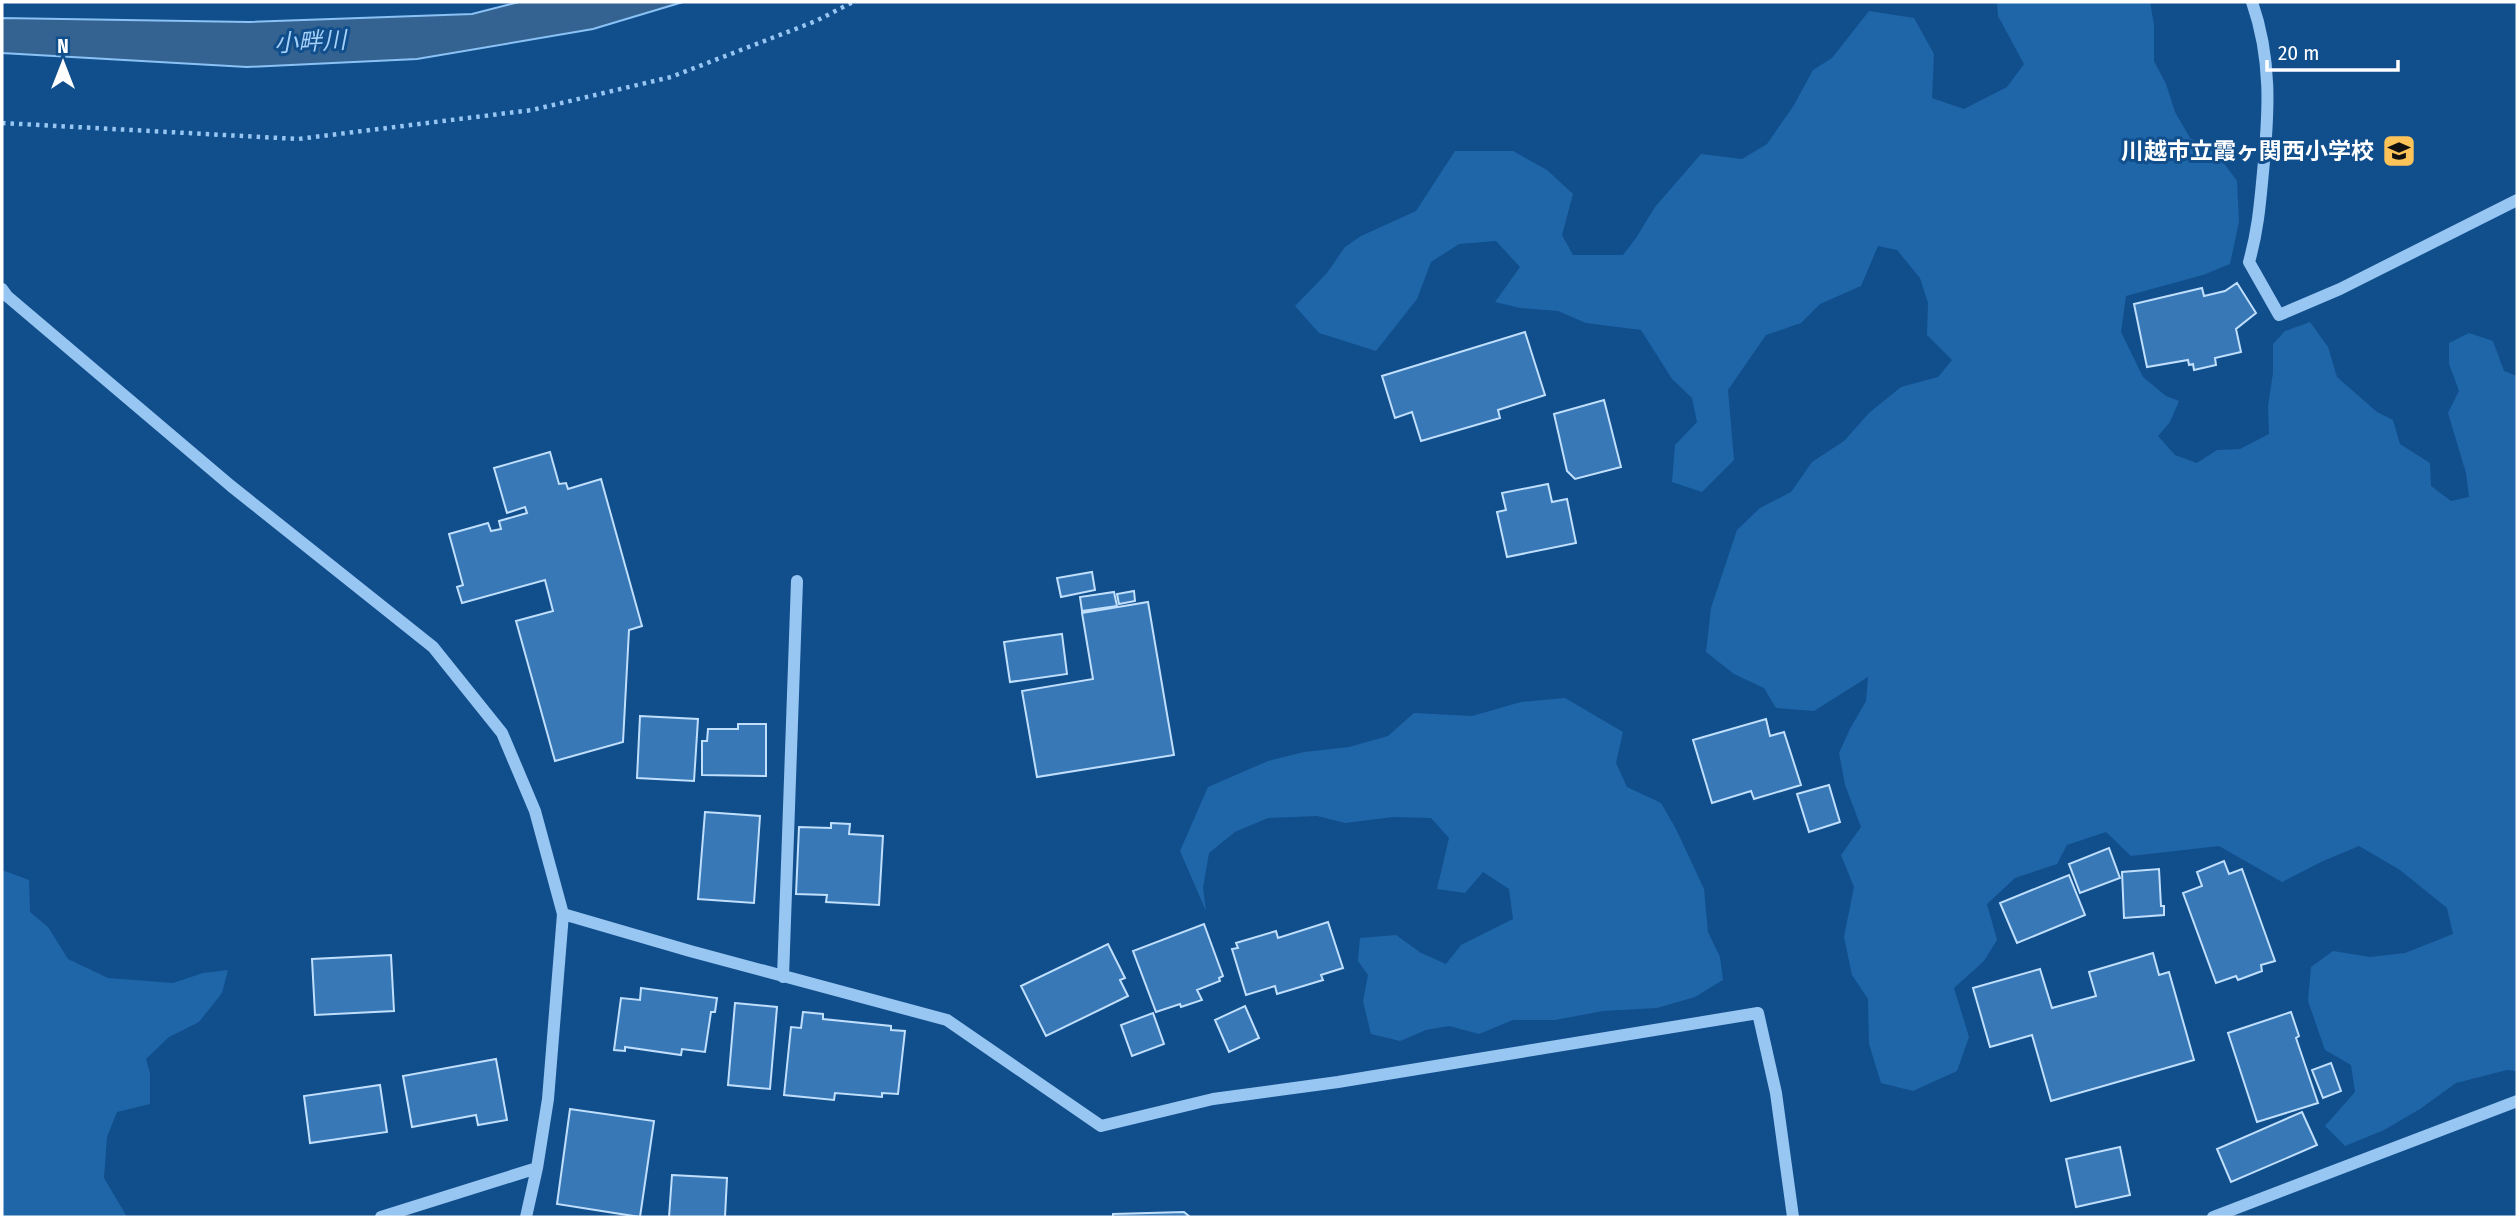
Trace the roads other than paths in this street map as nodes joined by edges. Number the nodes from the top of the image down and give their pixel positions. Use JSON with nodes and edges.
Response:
{"nodes":[{"id":1,"x":2252,"y":2,"type":"edge"},
{"id":2,"x":2517,"y":200,"type":"edge"},
{"id":3,"x":2,"y":289,"type":"edge"},
{"id":4,"x":797,"y":581,"type":"dead end"},
{"id":5,"x":563,"y":914,"type":"junction"},
{"id":6,"x":783,"y":977,"type":"junction"},
{"id":7,"x":2517,"y":1101,"type":"edge"},
{"id":8,"x":537,"y":1168,"type":"junction"},
{"id":9,"x":381,"y":1217,"type":"edge"},
{"id":10,"x":526,"y":1217,"type":"edge"},
{"id":11,"x":1793,"y":1217,"type":"edge"},
{"id":12,"x":2213,"y":1217,"type":"edge"}],
"edges":[{"from":1,"to":2,"type":"street"},
{"from":3,"to":5,"type":"street"},
{"from":4,"to":6,"type":"street"},
{"from":5,"to":6,"type":"street"},
{"from":5,"to":8,"type":"street"},
{"from":6,"to":11,"type":"street"},
{"from":7,"to":12,"type":"street"},
{"from":8,"to":9,"type":"street"},
{"from":8,"to":10,"type":"street"}]}
